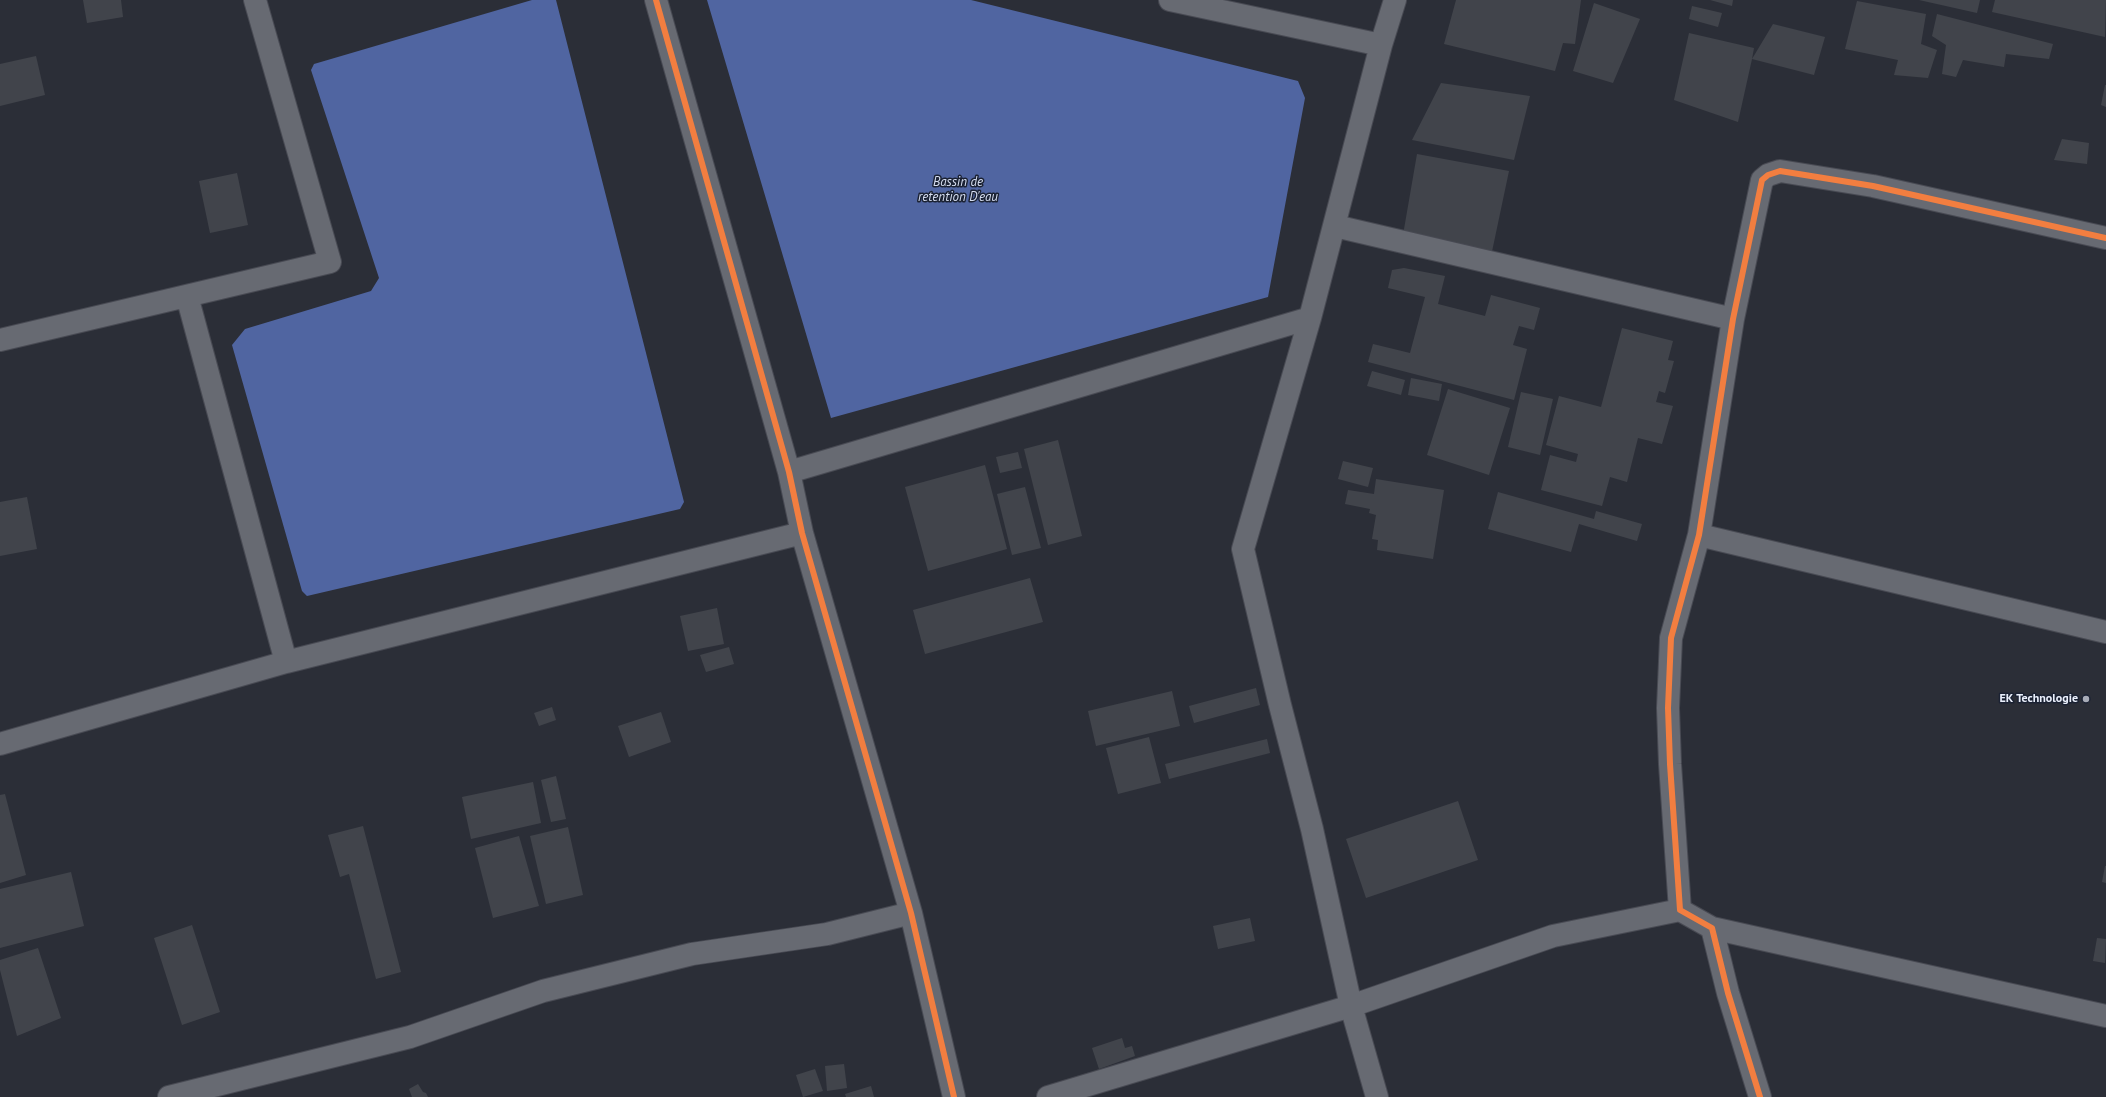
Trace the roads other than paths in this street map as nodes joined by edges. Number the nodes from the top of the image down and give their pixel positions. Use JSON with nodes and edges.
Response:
{"nodes":[{"id":1,"x":255,"y":0,"type":"edge"},
{"id":2,"x":656,"y":0,"type":"edge"},
{"id":3,"x":1170,"y":0,"type":"edge"},
{"id":4,"x":1395,"y":0,"type":"edge"},
{"id":5,"x":1381,"y":45,"type":"junction"},
{"id":6,"x":1336,"y":226,"type":"junction"},
{"id":7,"x":2106,"y":238,"type":"edge"},
{"id":8,"x":187,"y":296,"type":"junction"},
{"id":9,"x":1310,"y":318,"type":"junction"},
{"id":10,"x":1733,"y":319,"type":"junction"},
{"id":11,"x":0,"y":340,"type":"edge"},
{"id":12,"x":789,"y":472,"type":"junction"},
{"id":13,"x":802,"y":533,"type":"junction"},
{"id":14,"x":1699,"y":535,"type":"junction"},
{"id":15,"x":2106,"y":632,"type":"edge"},
{"id":16,"x":286,"y":662,"type":"junction"},
{"id":17,"x":0,"y":744,"type":"edge"},
{"id":18,"x":1680,"y":910,"type":"junction"},
{"id":19,"x":911,"y":913,"type":"junction"},
{"id":20,"x":1712,"y":928,"type":"junction"},
{"id":21,"x":1351,"y":1006,"type":"junction"},
{"id":22,"x":2106,"y":1016,"type":"edge"},
{"id":23,"x":169,"y":1097,"type":"edge"},
{"id":24,"x":954,"y":1097,"type":"edge"},
{"id":25,"x":1048,"y":1097,"type":"edge"},
{"id":26,"x":1377,"y":1097,"type":"edge"},
{"id":27,"x":1760,"y":1097,"type":"edge"}],
"edges":[{"from":1,"to":8,"type":"street"},
{"from":2,"to":12,"type":"street"},
{"from":3,"to":5,"type":"street"},
{"from":4,"to":5,"type":"street"},
{"from":5,"to":6,"type":"street"},
{"from":6,"to":9,"type":"street"},
{"from":6,"to":10,"type":"street"},
{"from":7,"to":10,"type":"street"},
{"from":8,"to":11,"type":"street"},
{"from":8,"to":16,"type":"street"},
{"from":9,"to":12,"type":"street"},
{"from":9,"to":21,"type":"street"},
{"from":10,"to":14,"type":"street"},
{"from":12,"to":13,"type":"street"},
{"from":13,"to":16,"type":"street"},
{"from":13,"to":19,"type":"street"},
{"from":14,"to":15,"type":"street"},
{"from":14,"to":18,"type":"street"},
{"from":16,"to":17,"type":"street"},
{"from":18,"to":20,"type":"street"},
{"from":18,"to":21,"type":"street"},
{"from":19,"to":23,"type":"street"},
{"from":19,"to":24,"type":"street"},
{"from":20,"to":22,"type":"street"},
{"from":20,"to":27,"type":"street"},
{"from":21,"to":25,"type":"street"},
{"from":21,"to":26,"type":"street"}]}
